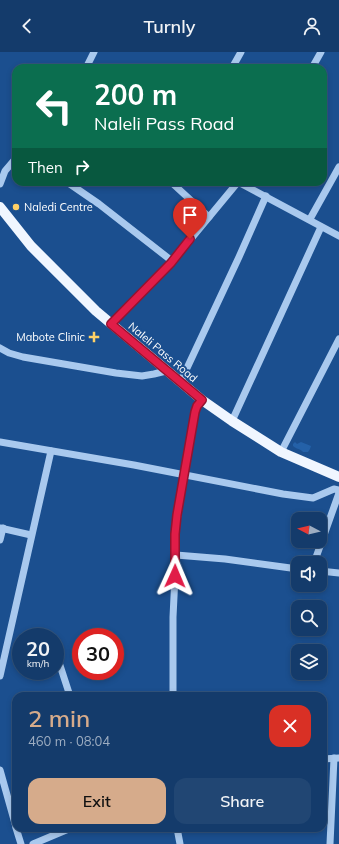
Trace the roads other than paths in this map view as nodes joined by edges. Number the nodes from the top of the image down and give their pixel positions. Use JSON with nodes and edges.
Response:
{"nodes":[{"id":1,"x":94,"y":52,"type":"edge"},
{"id":2,"x":241,"y":52,"type":"edge"},
{"id":3,"x":320,"y":52,"type":"edge"},
{"id":4,"x":88,"y":64,"type":"edge"},
{"id":5,"x":234,"y":64,"type":"edge"},
{"id":6,"x":314,"y":64,"type":"edge"},
{"id":7,"x":12,"y":163,"type":"edge"},
{"id":8,"x":339,"y":168,"type":"edge"},
{"id":9,"x":0,"y":184,"type":"edge"},
{"id":10,"x":73,"y":186,"type":"edge"},
{"id":11,"x":174,"y":186,"type":"edge"},
{"id":12,"x":235,"y":186,"type":"edge"},
{"id":13,"x":246,"y":186,"type":"edge"},
{"id":14,"x":266,"y":196,"type":"junction"},
{"id":15,"x":0,"y":208,"type":"edge"},
{"id":16,"x":209,"y":217,"type":"junction"},
{"id":17,"x":310,"y":219,"type":"junction"},
{"id":18,"x":321,"y":227,"type":"junction"},
{"id":19,"x":339,"y":236,"type":"edge"},
{"id":20,"x":172,"y":261,"type":"junction"},
{"id":21,"x":111,"y":324,"type":"junction"},
{"id":22,"x":339,"y":339,"type":"edge"},
{"id":23,"x":0,"y":348,"type":"edge"},
{"id":24,"x":166,"y":370,"type":"junction"},
{"id":25,"x":180,"y":383,"type":"junction"},
{"id":26,"x":202,"y":400,"type":"junction"},
{"id":27,"x":232,"y":421,"type":"junction"},
{"id":28,"x":0,"y":442,"type":"edge"},
{"id":29,"x":51,"y":451,"type":"junction"},
{"id":30,"x":281,"y":452,"type":"junction"},
{"id":31,"x":184,"y":475,"type":"junction"},
{"id":32,"x":339,"y":477,"type":"edge"},
{"id":33,"x":339,"y":492,"type":"edge"},
{"id":34,"x":2,"y":528,"type":"edge"},
{"id":35,"x":31,"y":535,"type":"junction"},
{"id":36,"x":0,"y":540,"type":"edge"},
{"id":37,"x":176,"y":555,"type":"junction"},
{"id":38,"x":316,"y":556,"type":"edge"},
{"id":39,"x":291,"y":568,"type":"edge"},
{"id":40,"x":327,"y":572,"type":"edge"},
{"id":41,"x":339,"y":573,"type":"edge"},
{"id":42,"x":0,"y":676,"type":"edge"},
{"id":43,"x":64,"y":678,"type":"edge"},
{"id":44,"x":69,"y":692,"type":"edge"},
{"id":45,"x":173,"y":692,"type":"edge"},
{"id":46,"x":336,"y":758,"type":"edge"},
{"id":47,"x":0,"y":770,"type":"edge"},
{"id":48,"x":12,"y":814,"type":"edge"},
{"id":49,"x":17,"y":832,"type":"edge"},
{"id":50,"x":62,"y":832,"type":"edge"},
{"id":51,"x":178,"y":832,"type":"edge"},
{"id":52,"x":20,"y":844,"type":"edge"},
{"id":53,"x":33,"y":844,"type":"edge"},
{"id":54,"x":180,"y":844,"type":"edge"},
{"id":55,"x":330,"y":844,"type":"edge"}],
"edges":[{"from":1,"to":4,"type":"street"},
{"from":2,"to":5,"type":"street"},
{"from":3,"to":6,"type":"street"},
{"from":7,"to":9,"type":"street"},
{"from":8,"to":17,"type":"street"},
{"from":10,"to":20,"type":"street"},
{"from":11,"to":16,"type":"street"},
{"from":12,"to":16,"type":"street"},
{"from":13,"to":14,"type":"street"},
{"from":14,"to":17,"type":"street"},
{"from":14,"to":25,"type":"street"},
{"from":15,"to":21,"type":"main road","name":"Naleli Pass Road"},
{"from":16,"to":20,"type":"street"},
{"from":17,"to":18,"type":"street"},
{"from":18,"to":19,"type":"street"},
{"from":18,"to":27,"type":"street"},
{"from":20,"to":21,"type":"street"},
{"from":21,"to":24,"type":"main road","name":"Naleli Pass Road"},
{"from":22,"to":30,"type":"street"},
{"from":23,"to":24,"type":"street"},
{"from":24,"to":25,"type":"main road","name":"Naleli Pass Road"},
{"from":25,"to":26,"type":"main road","name":"Naleli Pass Road"},
{"from":26,"to":27,"type":"main road","name":"Naleli Pass Road"},
{"from":26,"to":31,"type":"street"},
{"from":27,"to":30,"type":"main road","name":"Naleli Pass Road"},
{"from":28,"to":29,"type":"street"},
{"from":29,"to":31,"type":"street"},
{"from":29,"to":35,"type":"street"},
{"from":30,"to":32,"type":"main road","name":"Naleli Pass Road"},
{"from":31,"to":33,"type":"street"},
{"from":31,"to":37,"type":"street"},
{"from":33,"to":38,"type":"street"},
{"from":34,"to":35,"type":"street"},
{"from":34,"to":36,"type":"street"},
{"from":35,"to":42,"type":"street"},
{"from":37,"to":39,"type":"street"},
{"from":37,"to":45,"type":"street"},
{"from":40,"to":41,"type":"street"},
{"from":43,"to":44,"type":"street"},
{"from":46,"to":55,"type":"street"},
{"from":47,"to":48,"type":"street"},
{"from":49,"to":52,"type":"street"},
{"from":50,"to":53,"type":"street"},
{"from":51,"to":54,"type":"street"}]}
